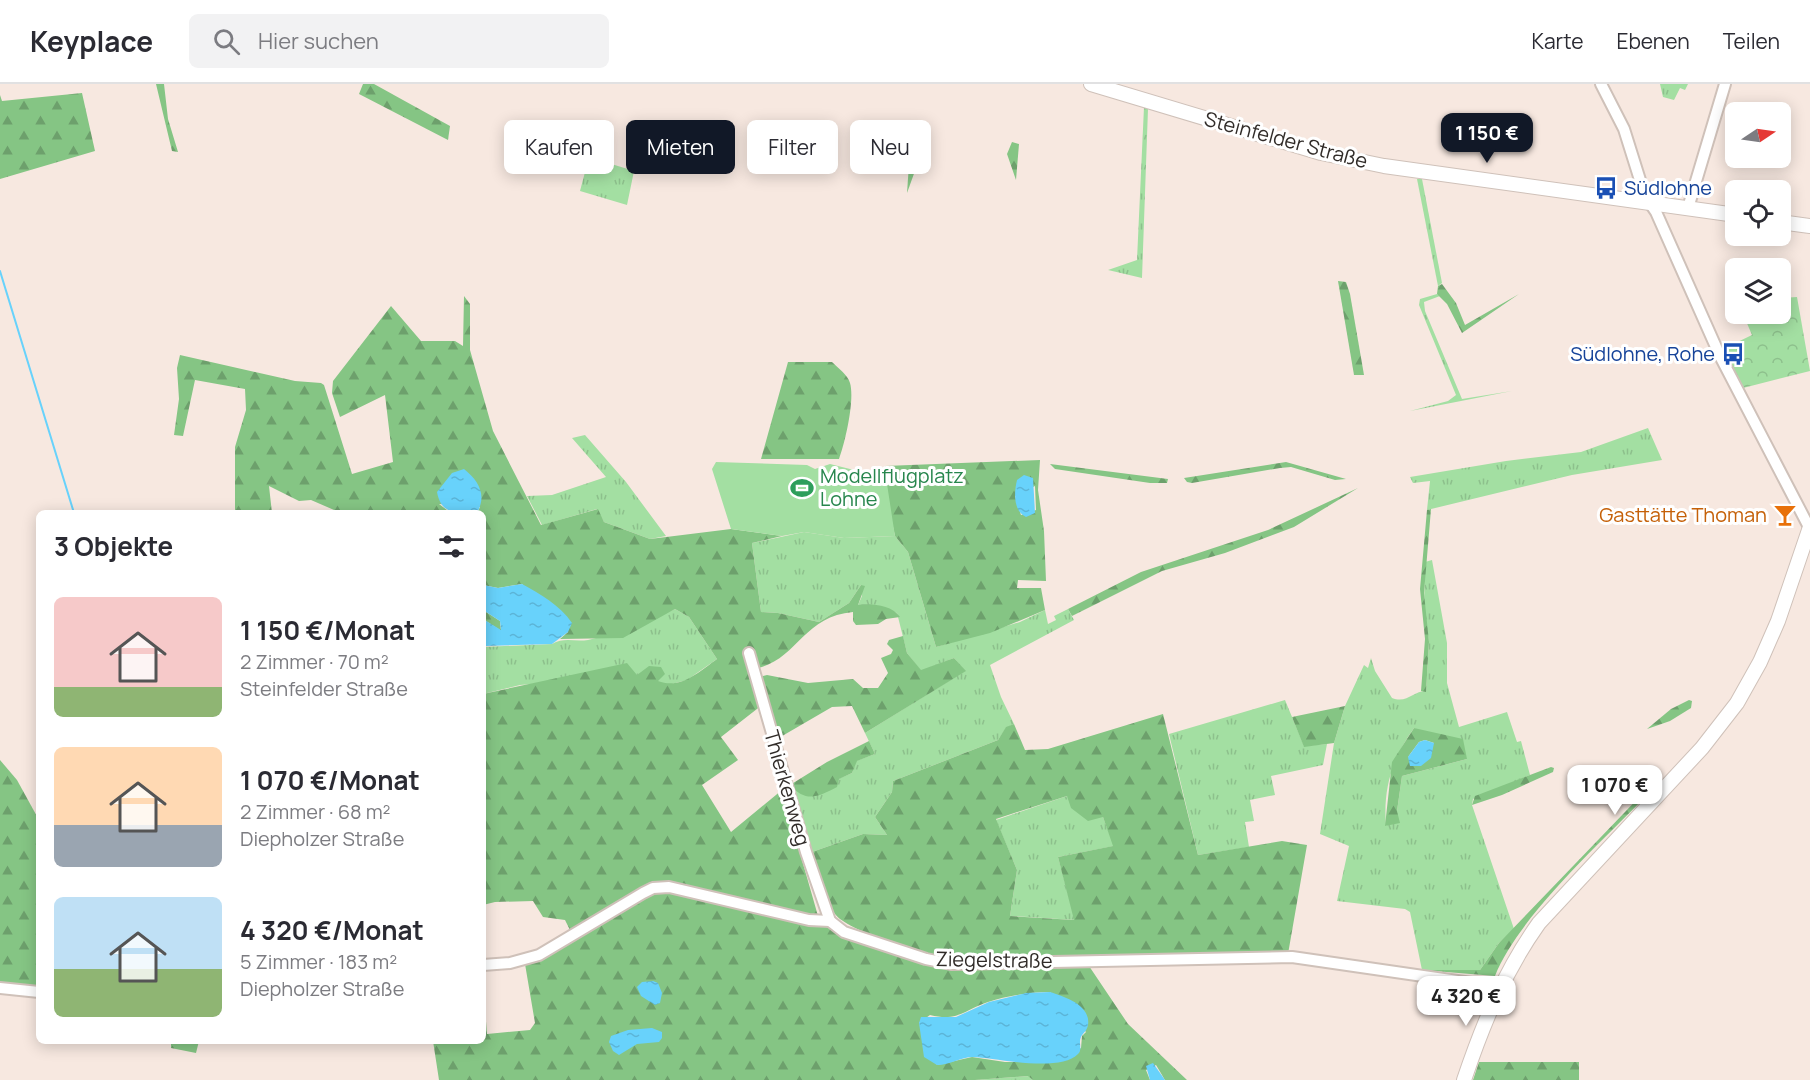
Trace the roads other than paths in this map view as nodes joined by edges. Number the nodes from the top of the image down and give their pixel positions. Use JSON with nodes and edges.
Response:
{"nodes":[{"id":1,"x":1090,"y":84,"type":"edge"},
{"id":2,"x":1601,"y":84,"type":"edge"},
{"id":3,"x":1725,"y":84,"type":"edge"},
{"id":4,"x":1650,"y":203,"type":"junction"},
{"id":5,"x":1688,"y":208,"type":"junction"},
{"id":6,"x":1725,"y":213,"type":"edge"},
{"id":7,"x":1791,"y":223,"type":"edge"},
{"id":8,"x":1810,"y":226,"type":"edge"},
{"id":9,"x":1810,"y":528,"type":"edge"},
{"id":10,"x":749,"y":653,"type":"dead end"},
{"id":11,"x":830,"y":921,"type":"junction"},
{"id":12,"x":486,"y":965,"type":"edge"},
{"id":13,"x":1499,"y":987,"type":"junction"},
{"id":14,"x":0,"y":988,"type":"edge"},
{"id":15,"x":36,"y":992,"type":"edge"},
{"id":16,"x":1464,"y":1080,"type":"edge"}],
"edges":[{"from":1,"to":4,"type":"main road","name":"Steinfelder Straße"},
{"from":2,"to":4,"type":"street"},
{"from":3,"to":5,"type":"street"},
{"from":4,"to":5,"type":"main road","name":"Steinfelder Straße"},
{"from":4,"to":9,"type":"street"},
{"from":5,"to":6,"type":"main road","name":"Steinfelder Straße"},
{"from":7,"to":8,"type":"main road"},
{"from":9,"to":13,"type":"main road"},
{"from":10,"to":11,"type":"street","name":"Thierkenweg"},
{"from":11,"to":12,"type":"street","name":"Ziegelstraße"},
{"from":11,"to":13,"type":"street","name":"Ziegelstraße"},
{"from":13,"to":16,"type":"main road"},
{"from":14,"to":15,"type":"street"}]}
